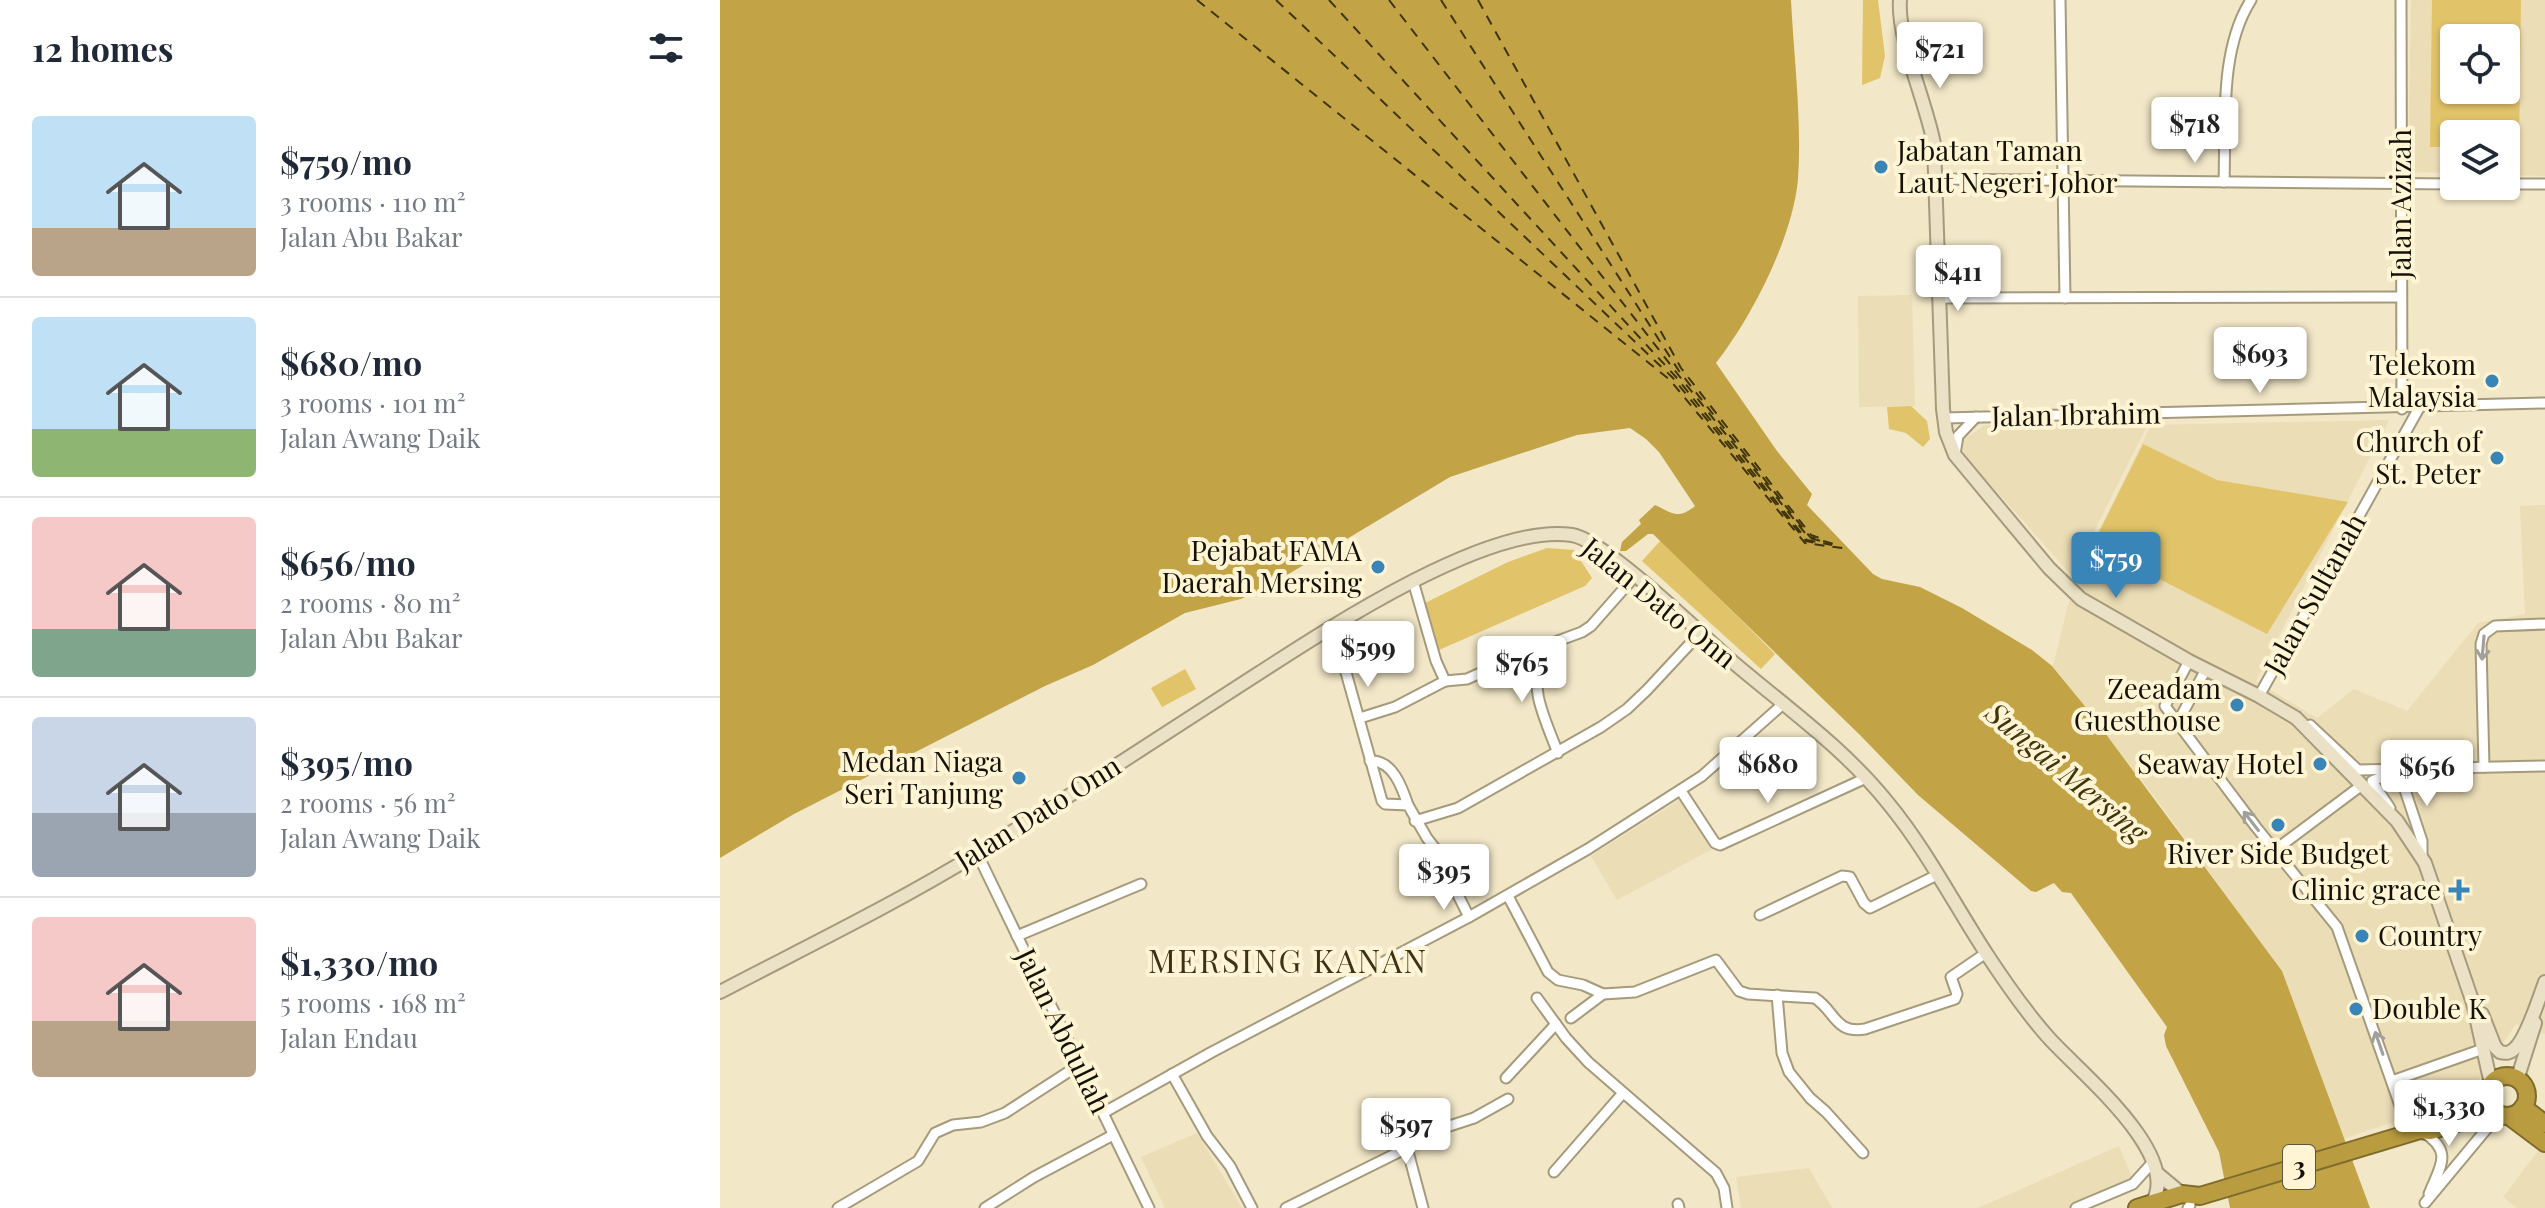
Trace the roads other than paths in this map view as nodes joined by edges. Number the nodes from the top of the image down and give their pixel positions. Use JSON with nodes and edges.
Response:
{"nodes":[{"id":1,"x":1900,"y":0,"type":"edge"},
{"id":2,"x":2060,"y":0,"type":"edge"},
{"id":3,"x":2251,"y":0,"type":"edge"},
{"id":4,"x":2401,"y":0,"type":"edge"},
{"id":5,"x":1936,"y":179,"type":"junction"},
{"id":6,"x":2062,"y":180,"type":"junction"},
{"id":7,"x":2224,"y":182,"type":"junction"},
{"id":8,"x":2401,"y":183,"type":"junction"},
{"id":9,"x":2440,"y":184,"type":"edge"},
{"id":10,"x":2520,"y":184,"type":"edge"},
{"id":11,"x":2545,"y":184,"type":"edge"},
{"id":12,"x":2401,"y":297,"type":"junction"},
{"id":13,"x":1940,"y":298,"type":"junction"},
{"id":14,"x":2065,"y":298,"type":"junction"},
{"id":15,"x":2545,"y":403,"type":"edge"},
{"id":16,"x":2419,"y":408,"type":"junction"},
{"id":17,"x":2402,"y":409,"type":"junction"},
{"id":18,"x":1976,"y":417,"type":"junction"},
{"id":19,"x":1944,"y":418,"type":"junction"},
{"id":20,"x":1955,"y":455,"type":"junction"},
{"id":21,"x":1635,"y":576,"type":"junction"},
{"id":22,"x":1413,"y":581,"type":"junction"},
{"id":23,"x":2545,"y":624,"type":"edge"},
{"id":24,"x":1333,"y":626,"type":"junction"},
{"id":25,"x":1700,"y":633,"type":"junction"},
{"id":26,"x":1539,"y":649,"type":"junction"},
{"id":27,"x":2189,"y":661,"type":"junction"},
{"id":28,"x":2206,"y":669,"type":"junction"},
{"id":29,"x":1445,"y":681,"type":"junction"},
{"id":30,"x":2259,"y":696,"type":"junction"},
{"id":31,"x":1783,"y":704,"type":"junction"},
{"id":32,"x":1360,"y":718,"type":"junction"},
{"id":33,"x":2296,"y":718,"type":"junction"},
{"id":34,"x":2177,"y":724,"type":"junction"},
{"id":35,"x":1558,"y":753,"type":"junction"},
{"id":36,"x":1370,"y":761,"type":"junction"},
{"id":37,"x":2545,"y":766,"type":"edge"},
{"id":38,"x":2484,"y":767,"type":"junction"},
{"id":39,"x":2440,"y":768,"type":"junction"},
{"id":40,"x":2401,"y":769,"type":"junction"},
{"id":41,"x":1866,"y":778,"type":"junction"},
{"id":42,"x":2362,"y":785,"type":"junction"},
{"id":43,"x":1681,"y":791,"type":"junction"},
{"id":44,"x":1408,"y":805,"type":"junction"},
{"id":45,"x":1415,"y":821,"type":"junction"},
{"id":46,"x":2397,"y":821,"type":"junction"},
{"id":47,"x":2275,"y":850,"type":"junction"},
{"id":48,"x":977,"y":853,"type":"junction"},
{"id":49,"x":2422,"y":855,"type":"junction"},
{"id":50,"x":1937,"y":875,"type":"junction"},
{"id":51,"x":1141,"y":884,"type":"dead end"},
{"id":52,"x":1508,"y":896,"type":"junction"},
{"id":53,"x":1760,"y":915,"type":"dead end"},
{"id":54,"x":1469,"y":917,"type":"junction"},
{"id":55,"x":1017,"y":936,"type":"junction"},
{"id":56,"x":1986,"y":953,"type":"junction"},
{"id":57,"x":2545,"y":982,"type":"edge"},
{"id":58,"x":720,"y":992,"type":"edge"},
{"id":59,"x":1603,"y":994,"type":"junction"},
{"id":60,"x":2545,"y":994,"type":"edge"},
{"id":61,"x":1777,"y":995,"type":"junction"},
{"id":62,"x":1537,"y":998,"type":"dead end"},
{"id":63,"x":2473,"y":1003,"type":"junction"},
{"id":64,"x":1571,"y":1018,"type":"dead end"},
{"id":65,"x":1556,"y":1024,"type":"junction"},
{"id":66,"x":2483,"y":1049,"type":"junction"},
{"id":67,"x":1079,"y":1065,"type":"junction"},
{"id":68,"x":1172,"y":1074,"type":"junction"},
{"id":69,"x":1506,"y":1078,"type":"dead end"},
{"id":70,"x":2517,"y":1080,"type":"junction"},
{"id":71,"x":2392,"y":1081,"type":"junction"},
{"id":72,"x":2489,"y":1088,"type":"junction"},
{"id":73,"x":1623,"y":1093,"type":"junction"},
{"id":74,"x":1508,"y":1099,"type":"dead end"},
{"id":75,"x":2506,"y":1112,"type":"junction"},
{"id":76,"x":1103,"y":1113,"type":"junction"},
{"id":77,"x":2404,"y":1117,"type":"dead end"},
{"id":78,"x":2545,"y":1124,"type":"edge"},
{"id":79,"x":2420,"y":1130,"type":"junction"},
{"id":80,"x":1113,"y":1135,"type":"junction"},
{"id":81,"x":2545,"y":1143,"type":"edge"},
{"id":82,"x":1407,"y":1148,"type":"junction"},
{"id":83,"x":1863,"y":1153,"type":"dead end"},
{"id":84,"x":2155,"y":1169,"type":"junction"},
{"id":85,"x":1554,"y":1172,"type":"dead end"},
{"id":86,"x":2189,"y":1202,"type":"edge"},
{"id":87,"x":2144,"y":1206,"type":"edge"},
{"id":88,"x":2425,"y":1206,"type":"edge"},
{"id":89,"x":838,"y":1208,"type":"edge"},
{"id":90,"x":985,"y":1208,"type":"edge"},
{"id":91,"x":1149,"y":1208,"type":"edge"},
{"id":92,"x":1252,"y":1208,"type":"edge"},
{"id":93,"x":1286,"y":1208,"type":"edge"},
{"id":94,"x":1423,"y":1208,"type":"edge"},
{"id":95,"x":1727,"y":1208,"type":"edge"},
{"id":96,"x":2076,"y":1208,"type":"edge"}],
"edges":[{"from":1,"to":5,"type":"main road"},
{"from":2,"to":6,"type":"street"},
{"from":3,"to":7,"type":"street"},
{"from":4,"to":8,"type":"street","name":"Jalan Azizah"},
{"from":5,"to":6,"type":"street"},
{"from":5,"to":13,"type":"main road"},
{"from":6,"to":7,"type":"street"},
{"from":6,"to":14,"type":"street"},
{"from":7,"to":8,"type":"street"},
{"from":8,"to":9,"type":"street"},
{"from":8,"to":12,"type":"street","name":"Jalan Azizah"},
{"from":10,"to":11,"type":"street"},
{"from":12,"to":14,"type":"street"},
{"from":12,"to":17,"type":"street","name":"Jalan Azizah"},
{"from":13,"to":14,"type":"street"},
{"from":13,"to":19,"type":"main road"},
{"from":15,"to":16,"type":"street","name":"Jalan Ibrahim"},
{"from":16,"to":17,"type":"street","name":"Jalan Ibrahim"},
{"from":16,"to":30,"type":"street","name":"Jalan Sultanah"},
{"from":17,"to":18,"type":"street","name":"Jalan Ibrahim"},
{"from":18,"to":19,"type":"street","name":"Jalan Ibrahim"},
{"from":18,"to":20,"type":"street"},
{"from":19,"to":20,"type":"main road"},
{"from":20,"to":27,"type":"main road"},
{"from":21,"to":22,"type":"main road","name":"Jalan Dato Onn"},
{"from":21,"to":25,"type":"main road","name":"Jalan Dato Onn"},
{"from":21,"to":26,"type":"street"},
{"from":22,"to":24,"type":"main road","name":"Jalan Dato Onn"},
{"from":22,"to":29,"type":"street"},
{"from":23,"to":38,"type":"street","one_way":true},
{"from":24,"to":32,"type":"street"},
{"from":24,"to":48,"type":"main road","name":"Jalan Dato Onn"},
{"from":25,"to":31,"type":"main road","name":"Jalan Dato Onn"},
{"from":25,"to":35,"type":"street"},
{"from":26,"to":29,"type":"street"},
{"from":26,"to":35,"type":"street"},
{"from":27,"to":28,"type":"main road"},
{"from":27,"to":34,"type":"street"},
{"from":28,"to":30,"type":"main road"},
{"from":28,"to":34,"type":"street"},
{"from":29,"to":32,"type":"street"},
{"from":30,"to":33,"type":"main road"},
{"from":31,"to":41,"type":"main road","name":"Jalan Dato Onn"},
{"from":31,"to":43,"type":"street"},
{"from":32,"to":36,"type":"street"},
{"from":33,"to":40,"type":"street"},
{"from":33,"to":42,"type":"main road"},
{"from":47,"to":34,"type":"street","one_way":true},
{"from":35,"to":45,"type":"street"},
{"from":36,"to":44,"type":"street"},
{"from":36,"to":44,"type":"street"},
{"from":37,"to":38,"type":"street"},
{"from":38,"to":39,"type":"street"},
{"from":39,"to":40,"type":"street"},
{"from":39,"to":49,"type":"street"},
{"from":40,"to":46,"type":"street"},
{"from":41,"to":43,"type":"street"},
{"from":41,"to":50,"type":"main road","name":"Jalan Dato Onn"},
{"from":42,"to":46,"type":"main road"},
{"from":42,"to":47,"type":"street"},
{"from":43,"to":52,"type":"street"},
{"from":44,"to":45,"type":"street"},
{"from":45,"to":54,"type":"street"},
{"from":46,"to":49,"type":"main road"},
{"from":71,"to":47,"type":"street","one_way":true},
{"from":48,"to":55,"type":"street","name":"Jalan Abdullah"},
{"from":48,"to":58,"type":"main road","name":"Jalan Dato Onn"},
{"from":49,"to":63,"type":"main road"},
{"from":50,"to":53,"type":"street"},
{"from":50,"to":56,"type":"main road","name":"Jalan Dato Onn"},
{"from":51,"to":55,"type":"street"},
{"from":52,"to":54,"type":"street"},
{"from":52,"to":59,"type":"street"},
{"from":54,"to":68,"type":"street"},
{"from":55,"to":67,"type":"street","name":"Jalan Abdullah"},
{"from":56,"to":61,"type":"street"},
{"from":56,"to":84,"type":"main road","name":"Jalan Dato Onn"},
{"from":57,"to":63,"type":"main road"},
{"from":59,"to":61,"type":"street"},
{"from":59,"to":64,"type":"street"},
{"from":60,"to":70,"type":"main road"},
{"from":61,"to":83,"type":"street"},
{"from":62,"to":65,"type":"street"},
{"from":63,"to":66,"type":"main road"},
{"from":65,"to":69,"type":"street"},
{"from":65,"to":73,"type":"street"},
{"from":66,"to":71,"type":"street"},
{"from":66,"to":72,"type":"main road"},
{"from":67,"to":76,"type":"street","name":"Jalan Abdullah"},
{"from":67,"to":89,"type":"street"},
{"from":68,"to":76,"type":"street"},
{"from":68,"to":92,"type":"street"},
{"from":70,"to":72,"type":"highway","number":"3"},
{"from":70,"to":75,"type":"highway"},
{"from":71,"to":77,"type":"street"},
{"from":72,"to":75,"type":"highway"},
{"from":72,"to":79,"type":"highway","number":"3"},
{"from":73,"to":85,"type":"street"},
{"from":73,"to":95,"type":"street"},
{"from":74,"to":82,"type":"street"},
{"from":75,"to":78,"type":"highway"},
{"from":75,"to":79,"type":"highway","number":"3"},
{"from":75,"to":81,"type":"highway"},
{"from":75,"to":88,"type":"street"},
{"from":76,"to":80,"type":"street","name":"Jalan Abdullah"},
{"from":79,"to":86,"type":"highway","number":"3"},
{"from":79,"to":88,"type":"street"},
{"from":80,"to":90,"type":"street"},
{"from":80,"to":91,"type":"street","name":"Jalan Abdullah"},
{"from":82,"to":93,"type":"street"},
{"from":82,"to":94,"type":"street"},
{"from":84,"to":86,"type":"main road"},
{"from":84,"to":87,"type":"main road"},
{"from":84,"to":96,"type":"street"},
{"from":86,"to":87,"type":"highway","number":"3"}]}
